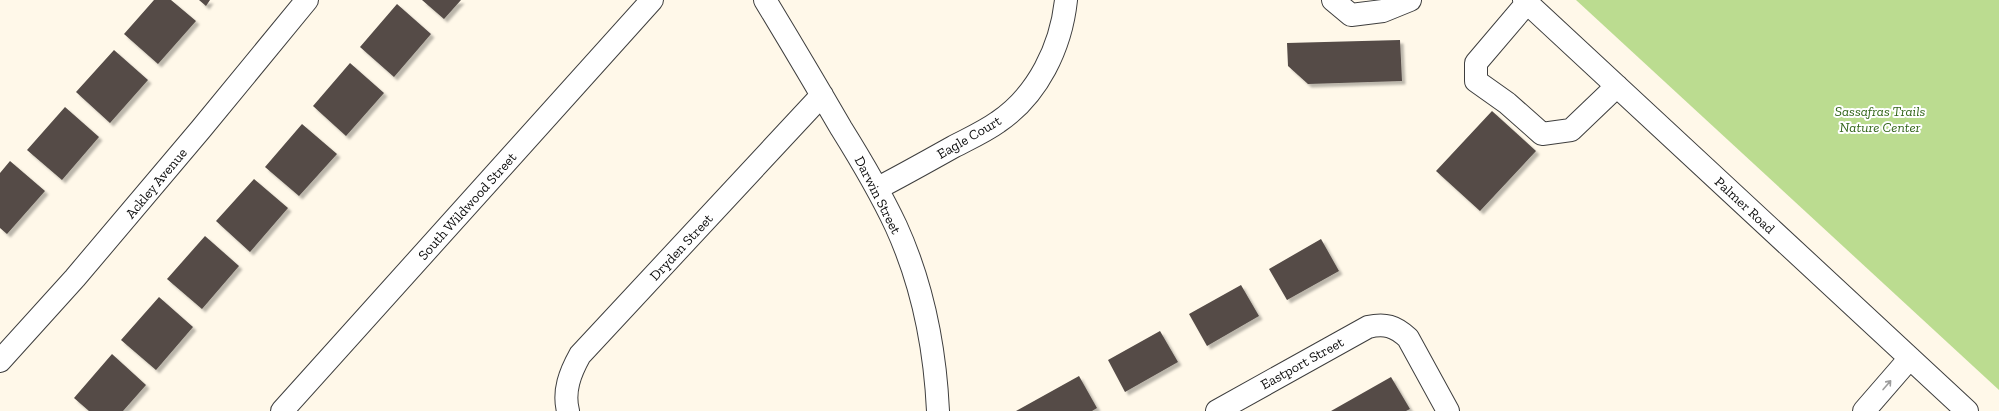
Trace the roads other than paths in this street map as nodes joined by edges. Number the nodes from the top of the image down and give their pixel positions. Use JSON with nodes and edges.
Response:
{"nodes":[{"id":1,"x":307,"y":0,"type":"edge"},
{"id":2,"x":652,"y":0,"type":"edge"},
{"id":3,"x":765,"y":0,"type":"edge"},
{"id":4,"x":1066,"y":0,"type":"edge"},
{"id":5,"x":1333,"y":0,"type":"edge"},
{"id":6,"x":1410,"y":0,"type":"edge"},
{"id":7,"x":1525,"y":2,"type":"edge"},
{"id":8,"x":1617,"y":86,"type":"junction"},
{"id":9,"x":822,"y":95,"type":"junction"},
{"id":10,"x":878,"y":188,"type":"junction"},
{"id":11,"x":1910,"y":358,"type":"junction"},
{"id":12,"x":0,"y":361,"type":"edge"},
{"id":13,"x":282,"y":411,"type":"edge"},
{"id":14,"x":568,"y":411,"type":"edge"},
{"id":15,"x":938,"y":411,"type":"edge"},
{"id":16,"x":1216,"y":411,"type":"edge"},
{"id":17,"x":1448,"y":411,"type":"edge"},
{"id":18,"x":1864,"y":411,"type":"edge"},
{"id":19,"x":1967,"y":411,"type":"edge"}],
"edges":[{"from":1,"to":12,"type":"street","name":"Ackley Avenue"},
{"from":2,"to":13,"type":"street","name":"South Wildwood Street"},
{"from":3,"to":9,"type":"street","name":"Darwin Street"},
{"from":4,"to":10,"type":"street","name":"Eagle Court"},
{"from":5,"to":6,"type":"street"},
{"from":7,"to":8,"type":"street","name":"Palmer Road"},
{"from":7,"to":8,"type":"street"},
{"from":8,"to":11,"type":"street","name":"Palmer Road"},
{"from":9,"to":10,"type":"street","name":"Darwin Street"},
{"from":9,"to":14,"type":"street","name":"Dryden Street"},
{"from":10,"to":15,"type":"street","name":"Darwin Street"},
{"from":18,"to":11,"type":"street","one_way":true},
{"from":11,"to":19,"type":"street","name":"Palmer Road"},
{"from":16,"to":17,"type":"street","name":"Eastport Street"}]}
